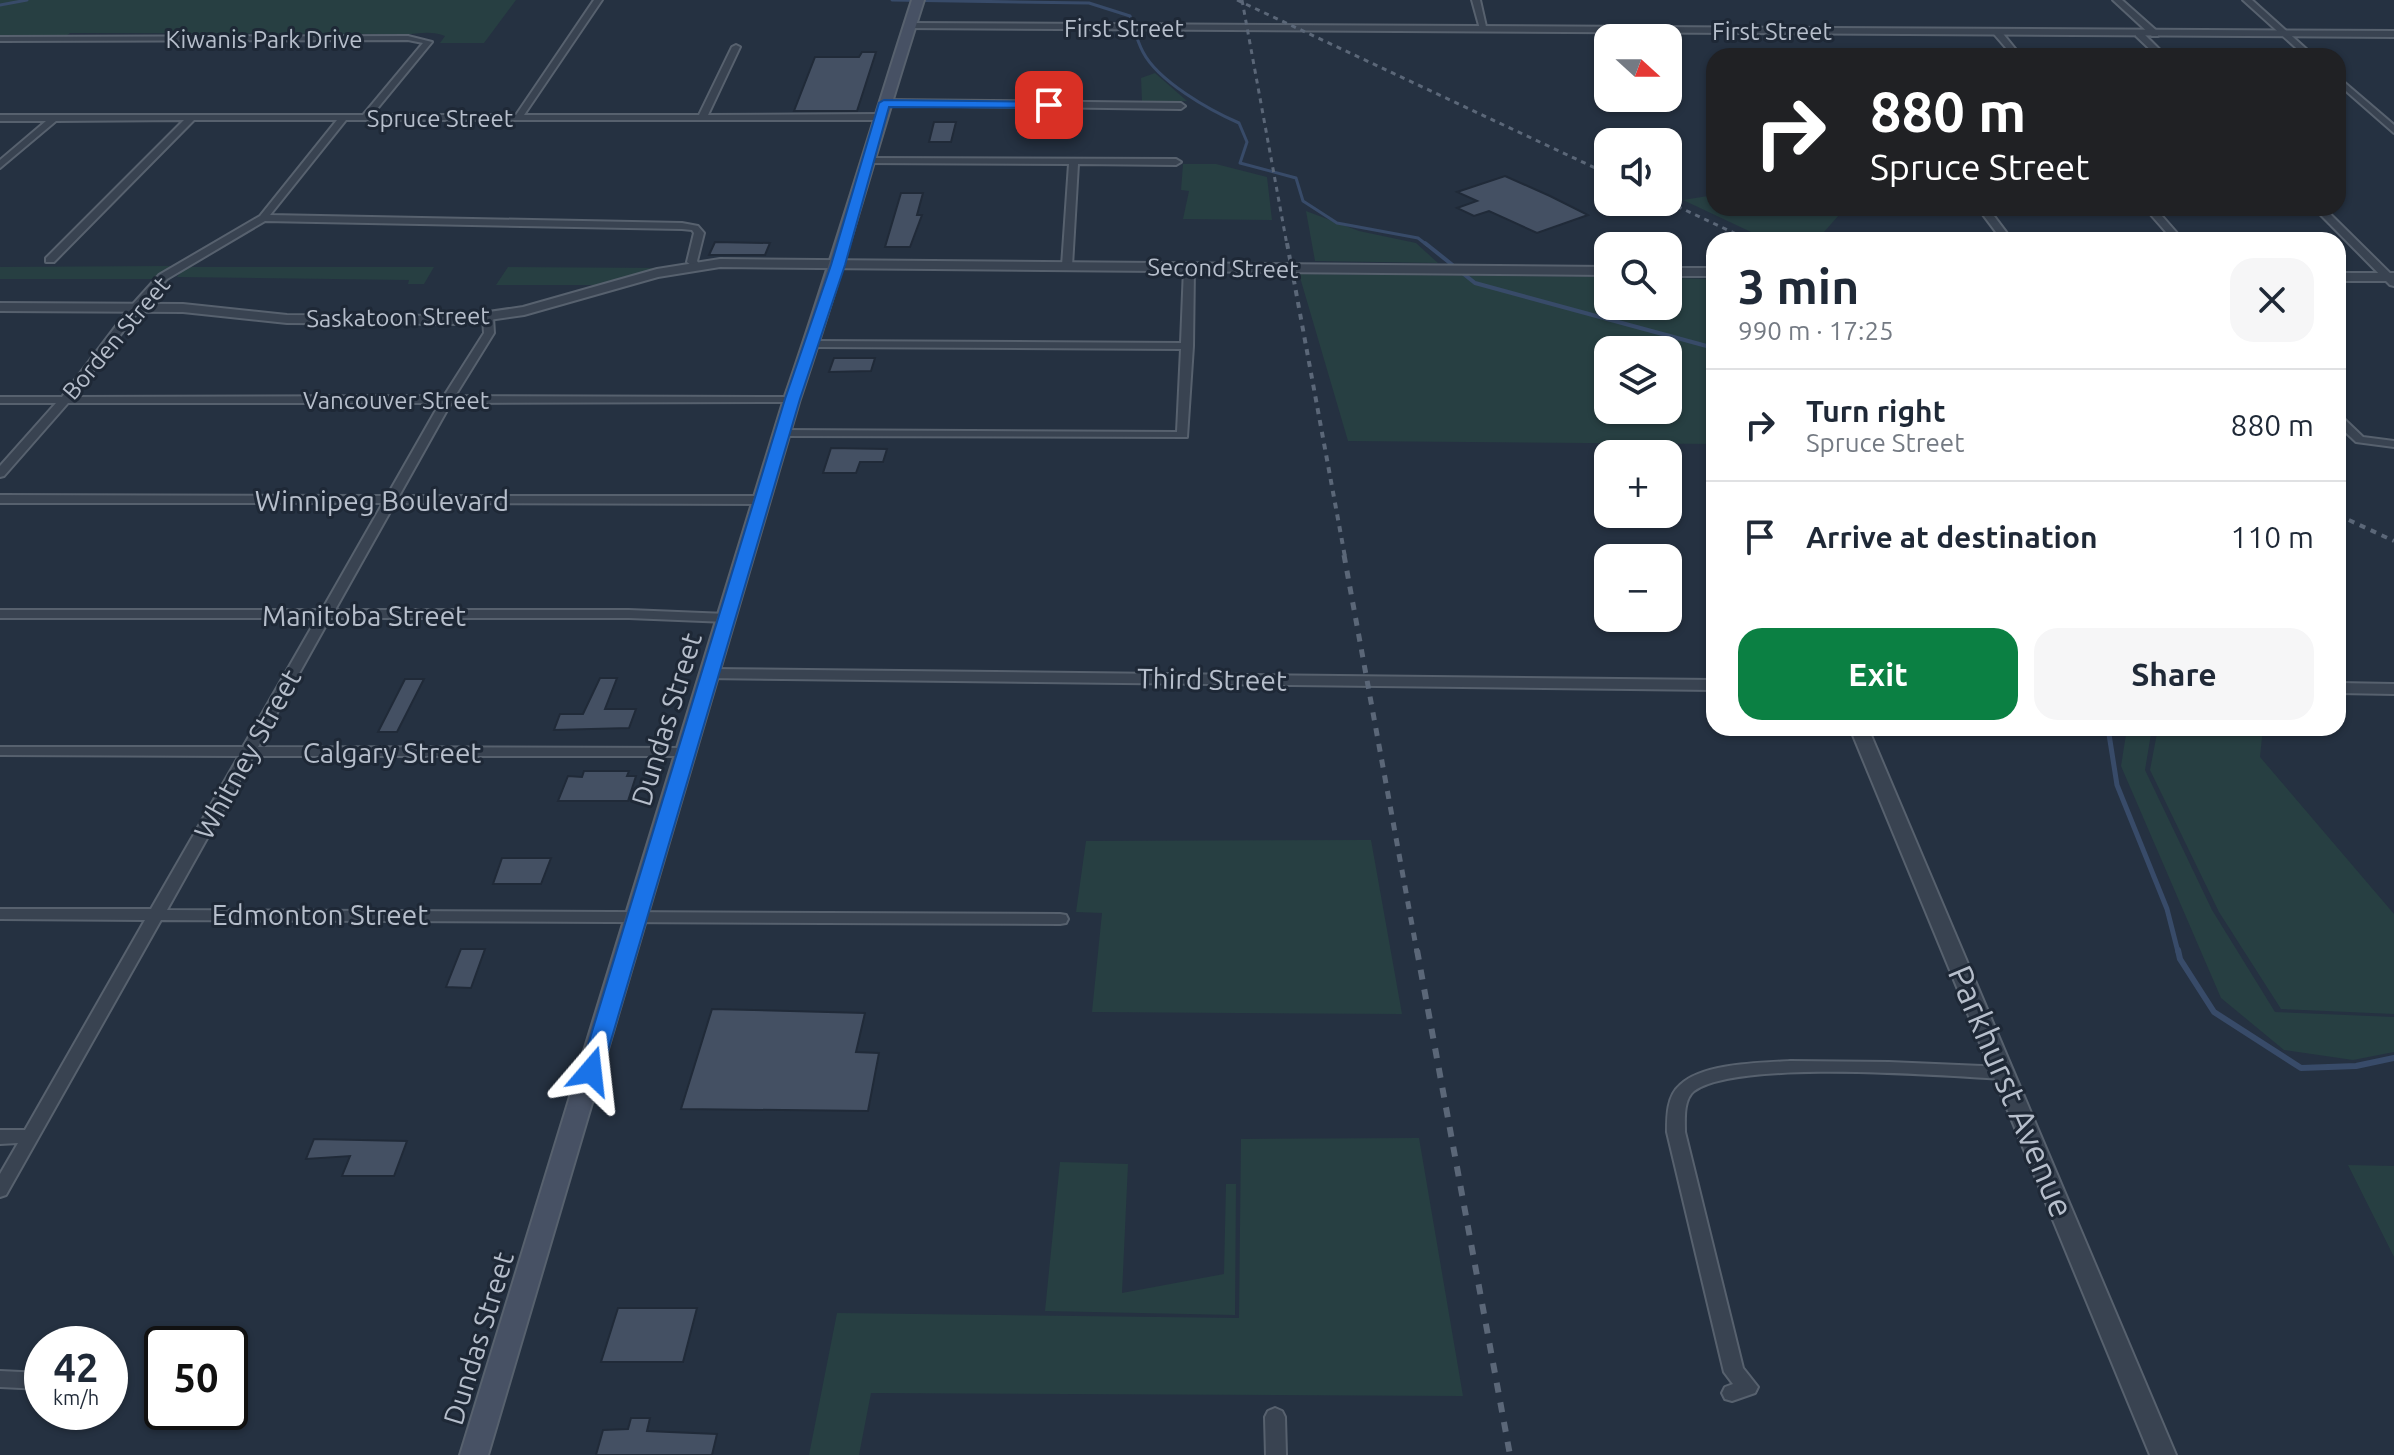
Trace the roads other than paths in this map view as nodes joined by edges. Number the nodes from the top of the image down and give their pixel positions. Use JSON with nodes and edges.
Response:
{"nodes":[{"id":1,"x":598,"y":0,"type":"edge"},
{"id":2,"x":1476,"y":0,"type":"edge"},
{"id":3,"x":2117,"y":0,"type":"edge"},
{"id":4,"x":2247,"y":0,"type":"edge"},
{"id":5,"x":917,"y":3,"type":"edge"},
{"id":6,"x":909,"y":26,"type":"junction"},
{"id":7,"x":1484,"y":29,"type":"junction"},
{"id":8,"x":1997,"y":32,"type":"junction"},
{"id":9,"x":2284,"y":33,"type":"junction"},
{"id":10,"x":2139,"y":34,"type":"junction"},
{"id":11,"x":2155,"y":34,"type":"junction"},
{"id":12,"x":2394,"y":34,"type":"edge"},
{"id":13,"x":0,"y":39,"type":"edge"},
{"id":14,"x":736,"y":47,"type":"dead end"},
{"id":15,"x":2010,"y":48,"type":"edge"},
{"id":16,"x":2154,"y":48,"type":"edge"},
{"id":17,"x":2301,"y":48,"type":"edge"},
{"id":18,"x":2346,"y":87,"type":"edge"},
{"id":19,"x":1181,"y":106,"type":"dead end"},
{"id":20,"x":882,"y":110,"type":"junction"},
{"id":21,"x":0,"y":118,"type":"edge"},
{"id":22,"x":54,"y":118,"type":"junction"},
{"id":23,"x":191,"y":118,"type":"junction"},
{"id":24,"x":343,"y":118,"type":"junction"},
{"id":25,"x":365,"y":118,"type":"junction"},
{"id":26,"x":702,"y":118,"type":"junction"},
{"id":27,"x":517,"y":119,"type":"junction"},
{"id":28,"x":2394,"y":130,"type":"edge"},
{"id":29,"x":868,"y":161,"type":"junction"},
{"id":30,"x":1176,"y":162,"type":"dead end"},
{"id":31,"x":1074,"y":163,"type":"junction"},
{"id":32,"x":0,"y":165,"type":"edge"},
{"id":33,"x":2157,"y":216,"type":"edge"},
{"id":34,"x":2327,"y":216,"type":"edge"},
{"id":35,"x":263,"y":218,"type":"junction"},
{"id":36,"x":2171,"y":232,"type":"edge"},
{"id":37,"x":2344,"y":232,"type":"edge"},
{"id":38,"x":2346,"y":234,"type":"edge"},
{"id":39,"x":50,"y":260,"type":"dead end"},
{"id":40,"x":695,"y":265,"type":"junction"},
{"id":41,"x":838,"y":265,"type":"junction"},
{"id":42,"x":1067,"y":266,"type":"junction"},
{"id":43,"x":1189,"y":268,"type":"junction"},
{"id":44,"x":1594,"y":271,"type":"edge"},
{"id":45,"x":1682,"y":272,"type":"edge"},
{"id":46,"x":1706,"y":272,"type":"edge"},
{"id":47,"x":2346,"y":277,"type":"edge"},
{"id":48,"x":2392,"y":279,"type":"edge"},
{"id":49,"x":0,"y":307,"type":"edge"},
{"id":50,"x":136,"y":307,"type":"junction"},
{"id":51,"x":488,"y":317,"type":"junction"},
{"id":52,"x":811,"y":344,"type":"junction"},
{"id":53,"x":1188,"y":346,"type":"junction"},
{"id":54,"x":792,"y":399,"type":"junction"},
{"id":55,"x":0,"y":400,"type":"edge"},
{"id":56,"x":447,"y":400,"type":"junction"},
{"id":57,"x":64,"y":401,"type":"junction"},
{"id":58,"x":2346,"y":427,"type":"edge"},
{"id":59,"x":782,"y":433,"type":"junction"},
{"id":60,"x":2394,"y":444,"type":"edge"},
{"id":61,"x":0,"y":473,"type":"edge"},
{"id":62,"x":0,"y":499,"type":"edge"},
{"id":63,"x":393,"y":500,"type":"junction"},
{"id":64,"x":763,"y":500,"type":"junction"},
{"id":65,"x":0,"y":614,"type":"edge"},
{"id":66,"x":326,"y":614,"type":"junction"},
{"id":67,"x":727,"y":618,"type":"junction"},
{"id":68,"x":710,"y":674,"type":"junction"},
{"id":69,"x":1706,"y":685,"type":"edge"},
{"id":70,"x":2346,"y":688,"type":"edge"},
{"id":71,"x":2394,"y":689,"type":"edge"},
{"id":72,"x":1862,"y":736,"type":"edge"},
{"id":73,"x":0,"y":751,"type":"edge"},
{"id":74,"x":248,"y":751,"type":"junction"},
{"id":75,"x":688,"y":752,"type":"junction"},
{"id":76,"x":0,"y":914,"type":"edge"},
{"id":77,"x":156,"y":914,"type":"junction"},
{"id":78,"x":639,"y":915,"type":"junction"},
{"id":79,"x":1060,"y":919,"type":"dead end"},
{"id":80,"x":2005,"y":1073,"type":"junction"},
{"id":81,"x":31,"y":1136,"type":"junction"},
{"id":82,"x":0,"y":1137,"type":"edge"},
{"id":83,"x":0,"y":1190,"type":"edge"},
{"id":84,"x":0,"y":1379,"type":"edge"},
{"id":85,"x":24,"y":1380,"type":"edge"},
{"id":86,"x":1732,"y":1393,"type":"dead end"},
{"id":87,"x":1275,"y":1417,"type":"dead end"},
{"id":88,"x":474,"y":1455,"type":"edge"},
{"id":89,"x":1276,"y":1455,"type":"edge"},
{"id":90,"x":2163,"y":1455,"type":"edge"}],
"edges":[{"from":1,"to":27,"type":"street"},
{"from":2,"to":7,"type":"street"},
{"from":3,"to":11,"type":"street"},
{"from":4,"to":9,"type":"street"},
{"from":5,"to":6,"type":"main road","name":"Dundas Street"},
{"from":6,"to":7,"type":"street","name":"First Street"},
{"from":6,"to":20,"type":"main road","name":"Dundas Street"},
{"from":7,"to":8,"type":"street","name":"First Street"},
{"from":8,"to":10,"type":"street","name":"First Street"},
{"from":8,"to":15,"type":"street"},
{"from":9,"to":11,"type":"street","name":"First Street"},
{"from":9,"to":12,"type":"street","name":"First Street"},
{"from":9,"to":17,"type":"street"},
{"from":10,"to":11,"type":"street","name":"First Street"},
{"from":10,"to":16,"type":"street"},
{"from":13,"to":25,"type":"street","name":"Kiwanis Park Drive"},
{"from":14,"to":26,"type":"street"},
{"from":18,"to":28,"type":"street"},
{"from":19,"to":20,"type":"street","name":"Spruce Street"},
{"from":20,"to":26,"type":"street","name":"Spruce Street"},
{"from":20,"to":29,"type":"main road","name":"Dundas Street"},
{"from":21,"to":22,"type":"street","name":"Spruce Street"},
{"from":22,"to":23,"type":"street","name":"Spruce Street"},
{"from":22,"to":32,"type":"street"},
{"from":23,"to":24,"type":"street","name":"Spruce Street"},
{"from":23,"to":39,"type":"street"},
{"from":24,"to":25,"type":"street","name":"Spruce Street"},
{"from":24,"to":35,"type":"street","name":"Borden Street"},
{"from":25,"to":27,"type":"street","name":"Spruce Street"},
{"from":26,"to":27,"type":"street","name":"Spruce Street"},
{"from":29,"to":31,"type":"street"},
{"from":29,"to":41,"type":"main road","name":"Dundas Street"},
{"from":30,"to":31,"type":"street"},
{"from":31,"to":42,"type":"street"},
{"from":33,"to":36,"type":"street"},
{"from":34,"to":37,"type":"street"},
{"from":35,"to":40,"type":"street"},
{"from":35,"to":50,"type":"street","name":"Borden Street"},
{"from":38,"to":48,"type":"street"},
{"from":40,"to":41,"type":"street","name":"Saskatoon Street"},
{"from":40,"to":51,"type":"street","name":"Saskatoon Street"},
{"from":41,"to":42,"type":"street","name":"Second Street"},
{"from":41,"to":52,"type":"main road","name":"Dundas Street"},
{"from":42,"to":43,"type":"street","name":"Second Street"},
{"from":43,"to":44,"type":"street","name":"Second Street"},
{"from":43,"to":53,"type":"street"},
{"from":45,"to":46,"type":"street"},
{"from":47,"to":48,"type":"street"},
{"from":49,"to":50,"type":"street","name":"Saskatoon Street"},
{"from":50,"to":51,"type":"street","name":"Saskatoon Street"},
{"from":50,"to":57,"type":"street","name":"Borden Street"},
{"from":51,"to":56,"type":"street","name":"Whitney Street"},
{"from":52,"to":53,"type":"street"},
{"from":52,"to":54,"type":"main road","name":"Dundas Street"},
{"from":53,"to":59,"type":"street"},
{"from":54,"to":56,"type":"street","name":"Vancouver Street"},
{"from":54,"to":59,"type":"main road","name":"Dundas Street"},
{"from":55,"to":57,"type":"street","name":"Vancouver Street"},
{"from":56,"to":57,"type":"street","name":"Vancouver Street"},
{"from":56,"to":63,"type":"street","name":"Whitney Street"},
{"from":57,"to":61,"type":"street","name":"Borden Street"},
{"from":58,"to":60,"type":"street"},
{"from":59,"to":64,"type":"main road","name":"Dundas Street"},
{"from":62,"to":63,"type":"street","name":"Winnipeg Boulevard"},
{"from":63,"to":64,"type":"street","name":"Winnipeg Boulevard"},
{"from":63,"to":66,"type":"street","name":"Whitney Street"},
{"from":64,"to":67,"type":"main road","name":"Dundas Street"},
{"from":65,"to":66,"type":"street","name":"Manitoba Street"},
{"from":66,"to":67,"type":"street","name":"Manitoba Street"},
{"from":66,"to":74,"type":"street","name":"Whitney Street"},
{"from":67,"to":68,"type":"main road","name":"Dundas Street"},
{"from":68,"to":69,"type":"street","name":"Third Street"},
{"from":68,"to":75,"type":"main road","name":"Dundas Street"},
{"from":70,"to":71,"type":"street"},
{"from":72,"to":80,"type":"street","name":"Parkhurst Avenue"},
{"from":73,"to":74,"type":"street","name":"Calgary Street"},
{"from":74,"to":75,"type":"street","name":"Calgary Street"},
{"from":74,"to":77,"type":"street","name":"Whitney Street"},
{"from":75,"to":78,"type":"main road","name":"Dundas Street"},
{"from":76,"to":77,"type":"street","name":"Edmonton Street"},
{"from":77,"to":78,"type":"street","name":"Edmonton Street"},
{"from":77,"to":81,"type":"street","name":"Whitney Street"},
{"from":78,"to":79,"type":"street","name":"Edmonton Street"},
{"from":78,"to":88,"type":"main road","name":"Dundas Street"},
{"from":80,"to":86,"type":"street"},
{"from":80,"to":90,"type":"street","name":"Parkhurst Avenue"},
{"from":81,"to":82,"type":"street"},
{"from":81,"to":83,"type":"street","name":"Whitney Street"},
{"from":84,"to":85,"type":"street"},
{"from":87,"to":89,"type":"street"}]}
